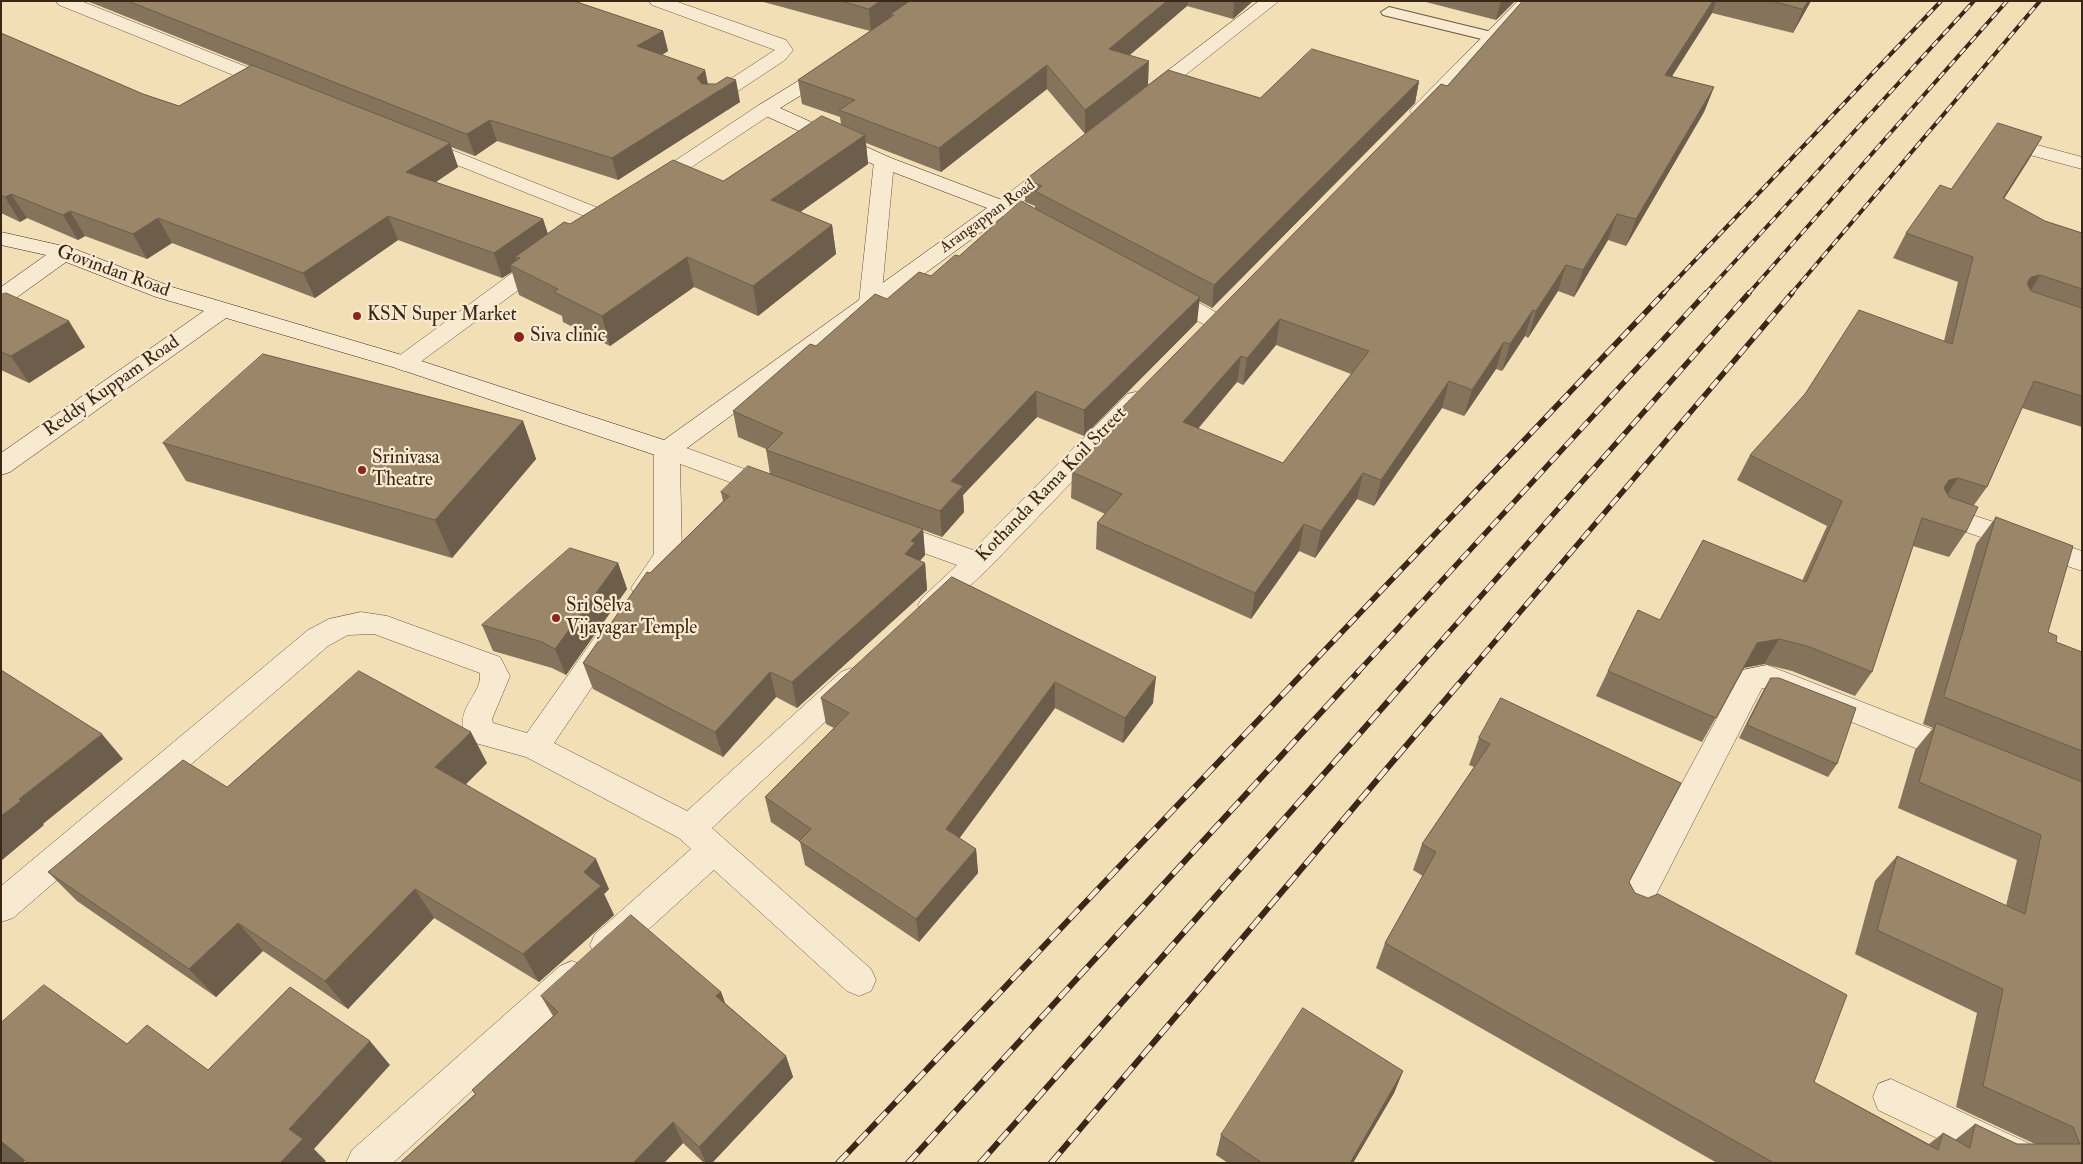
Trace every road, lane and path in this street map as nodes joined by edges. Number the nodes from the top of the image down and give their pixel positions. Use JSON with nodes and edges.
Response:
{"nodes":[{"id":1,"x":65,"y":1,"type":"edge"},
{"id":2,"x":658,"y":1,"type":"edge"},
{"id":3,"x":1270,"y":1,"type":"edge"},
{"id":4,"x":1528,"y":1,"type":"edge"},
{"id":5,"x":1389,"y":12,"type":"dead end"},
{"id":6,"x":1494,"y":37,"type":"junction"},
{"id":7,"x":848,"y":58,"type":"edge"},
{"id":8,"x":289,"y":91,"type":"edge"},
{"id":9,"x":713,"y":99,"type":"edge"},
{"id":10,"x":1136,"y":104,"type":"edge"},
{"id":11,"x":766,"y":109,"type":"junction"},
{"id":12,"x":1402,"y":129,"type":"edge"},
{"id":13,"x":400,"y":136,"type":"edge"},
{"id":14,"x":2011,"y":144,"type":"edge"},
{"id":15,"x":1066,"y":158,"type":"edge"},
{"id":16,"x":884,"y":162,"type":"junction"},
{"id":17,"x":2082,"y":163,"type":"edge"},
{"id":18,"x":1003,"y":207,"type":"junction"},
{"id":19,"x":1047,"y":230,"type":"edge"},
{"id":20,"x":1,"y":238,"type":"edge"},
{"id":21,"x":564,"y":246,"type":"edge"},
{"id":22,"x":64,"y":253,"type":"junction"},
{"id":23,"x":1152,"y":287,"type":"edge"},
{"id":24,"x":1,"y":298,"type":"edge"},
{"id":25,"x":870,"y":302,"type":"junction"},
{"id":26,"x":224,"y":308,"type":"junction"},
{"id":27,"x":1213,"y":320,"type":"edge"},
{"id":28,"x":404,"y":363,"type":"junction"},
{"id":29,"x":1151,"y":384,"type":"edge"},
{"id":30,"x":667,"y":450,"type":"junction"},
{"id":31,"x":1,"y":466,"type":"edge"},
{"id":32,"x":795,"y":496,"type":"edge"},
{"id":33,"x":1942,"y":514,"type":"edge"},
{"id":34,"x":868,"y":522,"type":"edge"},
{"id":35,"x":2082,"y":561,"type":"edge"},
{"id":36,"x":978,"y":562,"type":"junction"},
{"id":37,"x":913,"y":622,"type":"edge"},
{"id":38,"x":870,"y":662,"type":"edge"},
{"id":39,"x":534,"y":747,"type":"junction"},
{"id":40,"x":1982,"y":762,"type":"edge"},
{"id":41,"x":702,"y":839,"type":"junction"},
{"id":42,"x":1633,"y":906,"type":"edge"},
{"id":43,"x":1,"y":907,"type":"edge"},
{"id":44,"x":859,"y":980,"type":"dead end"},
{"id":45,"x":1892,"y":1097,"type":"dead end"},
{"id":46,"x":365,"y":1163,"type":"edge"},
{"id":47,"x":2030,"y":1163,"type":"edge"}],
"edges":[{"from":1,"to":8,"type":"street"},
{"from":2,"to":9,"type":"street"},
{"from":3,"to":10,"type":"street"},
{"from":4,"to":6,"type":"street"},
{"from":5,"to":6,"type":"lane"},
{"from":6,"to":12,"type":"street"},
{"from":7,"to":11,"type":"street"},
{"from":11,"to":13,"type":"street"},
{"from":11,"to":16,"type":"street"},
{"from":14,"to":17,"type":"street"},
{"from":15,"to":18,"type":"street","name":"Arangappan Road"},
{"from":16,"to":18,"type":"street"},
{"from":16,"to":25,"type":"street"},
{"from":18,"to":19,"type":"street"},
{"from":18,"to":25,"type":"street","name":"Arangappan Road"},
{"from":20,"to":22,"type":"street","name":"Govindan Road"},
{"from":21,"to":28,"type":"street"},
{"from":22,"to":24,"type":"street"},
{"from":22,"to":26,"type":"street","name":"Govindan Road"},
{"from":23,"to":27,"type":"street"},
{"from":25,"to":30,"type":"street","name":"Arangappan Road"},
{"from":26,"to":28,"type":"street","name":"Govindan Road"},
{"from":26,"to":31,"type":"street","name":"Reddy Kuppam Road"},
{"from":28,"to":30,"type":"street","name":"Govindan Road"},
{"from":29,"to":36,"type":"street","name":"Kothanda Rama Koil Street"},
{"from":30,"to":32,"type":"street","name":"Govindan Road"},
{"from":30,"to":39,"type":"street"},
{"from":33,"to":35,"type":"street"},
{"from":34,"to":36,"type":"street"},
{"from":36,"to":37,"type":"street","name":"Kothanda Rama Koil Street"},
{"from":38,"to":41,"type":"street"},
{"from":39,"to":41,"type":"street"},
{"from":39,"to":43,"type":"street"},
{"from":40,"to":42,"type":"street"},
{"from":41,"to":44,"type":"street"},
{"from":41,"to":46,"type":"street"},
{"from":45,"to":47,"type":"street"}]}
